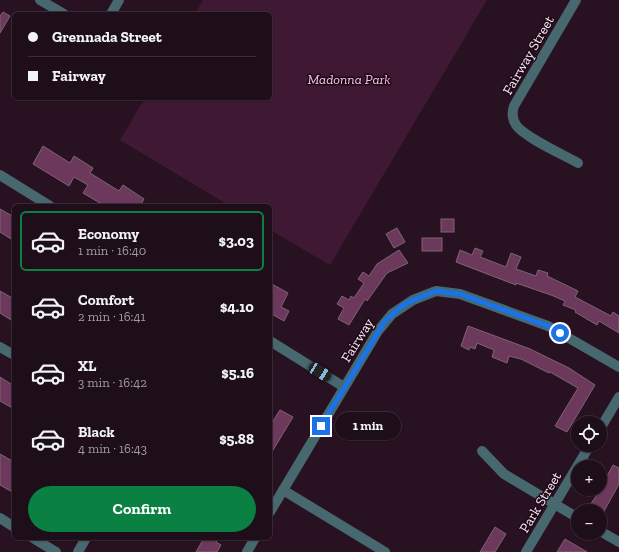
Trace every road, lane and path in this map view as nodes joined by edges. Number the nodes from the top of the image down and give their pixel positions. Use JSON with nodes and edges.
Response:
{"nodes":[{"id":1,"x":40,"y":0,"type":"edge"},
{"id":2,"x":119,"y":0,"type":"edge"},
{"id":3,"x":576,"y":0,"type":"edge"},
{"id":4,"x":61,"y":12,"type":"edge"},
{"id":5,"x":112,"y":12,"type":"edge"},
{"id":6,"x":578,"y":163,"type":"dead end"},
{"id":7,"x":0,"y":176,"type":"edge"},
{"id":8,"x":47,"y":204,"type":"edge"},
{"id":9,"x":272,"y":342,"type":"edge"},
{"id":10,"x":0,"y":347,"type":"edge"},
{"id":11,"x":12,"y":354,"type":"edge"},
{"id":12,"x":619,"y":367,"type":"edge"},
{"id":13,"x":344,"y":387,"type":"junction"},
{"id":14,"x":619,"y":397,"type":"edge"},
{"id":15,"x":607,"y":417,"type":"edge"},
{"id":16,"x":482,"y":451,"type":"dead end"},
{"id":17,"x":586,"y":452,"type":"edge"},
{"id":18,"x":283,"y":490,"type":"junction"},
{"id":19,"x":555,"y":504,"type":"junction"},
{"id":20,"x":272,"y":509,"type":"edge"},
{"id":21,"x":571,"y":514,"type":"edge"},
{"id":22,"x":0,"y":518,"type":"edge"},
{"id":23,"x":12,"y":526,"type":"edge"},
{"id":24,"x":607,"y":535,"type":"edge"},
{"id":25,"x":36,"y":540,"type":"edge"},
{"id":26,"x":85,"y":540,"type":"edge"},
{"id":27,"x":254,"y":540,"type":"edge"},
{"id":28,"x":619,"y":542,"type":"edge"},
{"id":29,"x":56,"y":552,"type":"edge"},
{"id":30,"x":78,"y":552,"type":"edge"},
{"id":31,"x":247,"y":552,"type":"edge"},
{"id":32,"x":385,"y":552,"type":"edge"},
{"id":33,"x":526,"y":552,"type":"edge"}],
"edges":[{"from":1,"to":4,"type":"street"},
{"from":2,"to":5,"type":"street"},
{"from":3,"to":6,"type":"street","name":"Fairway Street"},
{"from":7,"to":8,"type":"street"},
{"from":9,"to":13,"type":"street"},
{"from":10,"to":11,"type":"street"},
{"from":12,"to":13,"type":"street","name":"Fairway"},
{"from":13,"to":18,"type":"street","name":"Fairway"},
{"from":14,"to":15,"type":"street"},
{"from":16,"to":19,"type":"street"},
{"from":17,"to":19,"type":"street","name":"Park Street"},
{"from":18,"to":20,"type":"street","name":"Fairway"},
{"from":18,"to":32,"type":"street"},
{"from":19,"to":21,"type":"street"},
{"from":19,"to":33,"type":"street","name":"Park Street"},
{"from":22,"to":23,"type":"street"},
{"from":24,"to":28,"type":"street"},
{"from":25,"to":29,"type":"street"},
{"from":26,"to":30,"type":"street"},
{"from":27,"to":31,"type":"street"}]}
